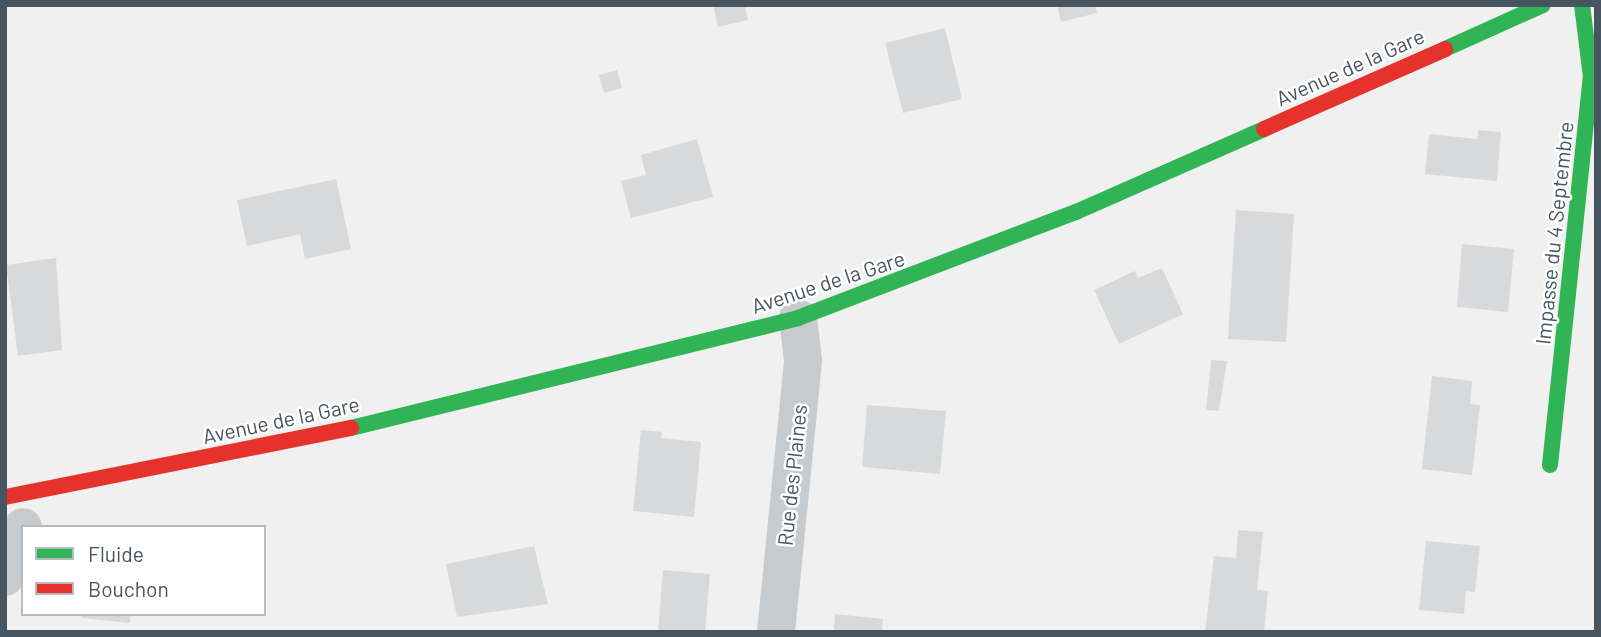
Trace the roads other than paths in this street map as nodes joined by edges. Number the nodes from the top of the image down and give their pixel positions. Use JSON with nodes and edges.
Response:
{"nodes":[{"id":1,"x":1542,"y":5,"type":"edge"},
{"id":2,"x":1582,"y":5,"type":"edge"},
{"id":3,"x":798,"y":318,"type":"junction"},
{"id":4,"x":1550,"y":465,"type":"dead end"},
{"id":5,"x":21,"y":494,"type":"edge"},
{"id":6,"x":23,"y":525,"type":"edge"},
{"id":7,"x":21,"y":533,"type":"edge"},
{"id":8,"x":5,"y":577,"type":"edge"},
{"id":9,"x":776,"y":632,"type":"edge"}],
"edges":[{"from":1,"to":3,"type":"street","name":"Avenue de la Gare"},
{"from":2,"to":4,"type":"street","name":"Impasse du 4 Septembre"},
{"from":3,"to":5,"type":"street","name":"Avenue de la Gare"},
{"from":3,"to":9,"type":"street","name":"Rue des Plaines"},
{"from":5,"to":6,"type":"street"},
{"from":7,"to":8,"type":"street"}]}
